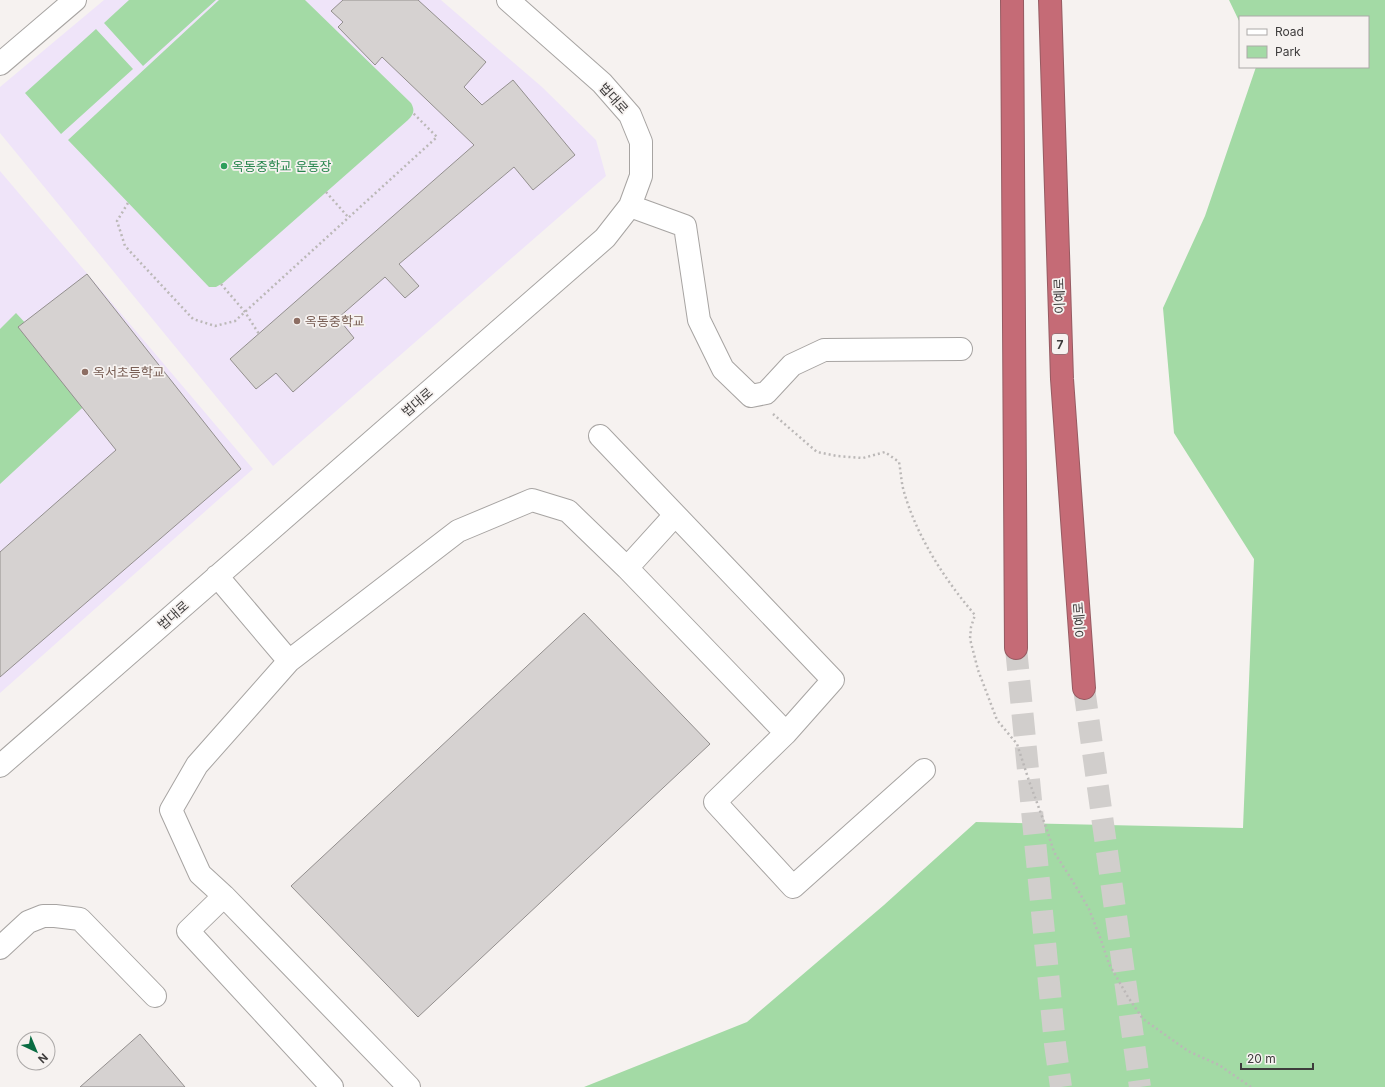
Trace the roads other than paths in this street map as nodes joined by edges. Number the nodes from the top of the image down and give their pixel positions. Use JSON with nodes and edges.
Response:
{"nodes":[{"id":1,"x":75,"y":0,"type":"edge"},
{"id":2,"x":508,"y":0,"type":"edge"},
{"id":3,"x":1012,"y":0,"type":"edge"},
{"id":4,"x":1050,"y":0,"type":"edge"},
{"id":5,"x":0,"y":64,"type":"edge"},
{"id":6,"x":630,"y":206,"type":"junction"},
{"id":7,"x":961,"y":349,"type":"dead end"},
{"id":8,"x":600,"y":436,"type":"dead end"},
{"id":9,"x":676,"y":515,"type":"junction"},
{"id":10,"x":627,"y":568,"type":"junction"},
{"id":11,"x":217,"y":576,"type":"junction"},
{"id":12,"x":1016,"y":648,"type":"tunnel mouth"},
{"id":13,"x":289,"y":660,"type":"junction"},
{"id":14,"x":1084,"y":688,"type":"tunnel mouth"},
{"id":15,"x":786,"y":733,"type":"junction"},
{"id":16,"x":0,"y":766,"type":"edge"},
{"id":17,"x":924,"y":770,"type":"dead end"},
{"id":18,"x":224,"y":896,"type":"junction"},
{"id":19,"x":0,"y":948,"type":"edge"},
{"id":20,"x":155,"y":996,"type":"dead end"},
{"id":21,"x":332,"y":1087,"type":"edge"},
{"id":22,"x":409,"y":1087,"type":"edge"}],
"edges":[{"from":1,"to":5,"type":"street"},
{"from":2,"to":6,"type":"street","name":"법대로"},
{"from":3,"to":12,"type":"highway"},
{"from":4,"to":14,"type":"highway","name":"이예로","number":"7"},
{"from":6,"to":7,"type":"street"},
{"from":6,"to":11,"type":"street","name":"법대로"},
{"from":8,"to":9,"type":"street"},
{"from":9,"to":10,"type":"street"},
{"from":9,"to":15,"type":"street"},
{"from":10,"to":13,"type":"street"},
{"from":10,"to":15,"type":"street"},
{"from":11,"to":13,"type":"street"},
{"from":11,"to":16,"type":"street","name":"법대로"},
{"from":13,"to":18,"type":"street"},
{"from":15,"to":17,"type":"street"},
{"from":18,"to":21,"type":"street"},
{"from":18,"to":22,"type":"street"},
{"from":19,"to":20,"type":"street"}]}
